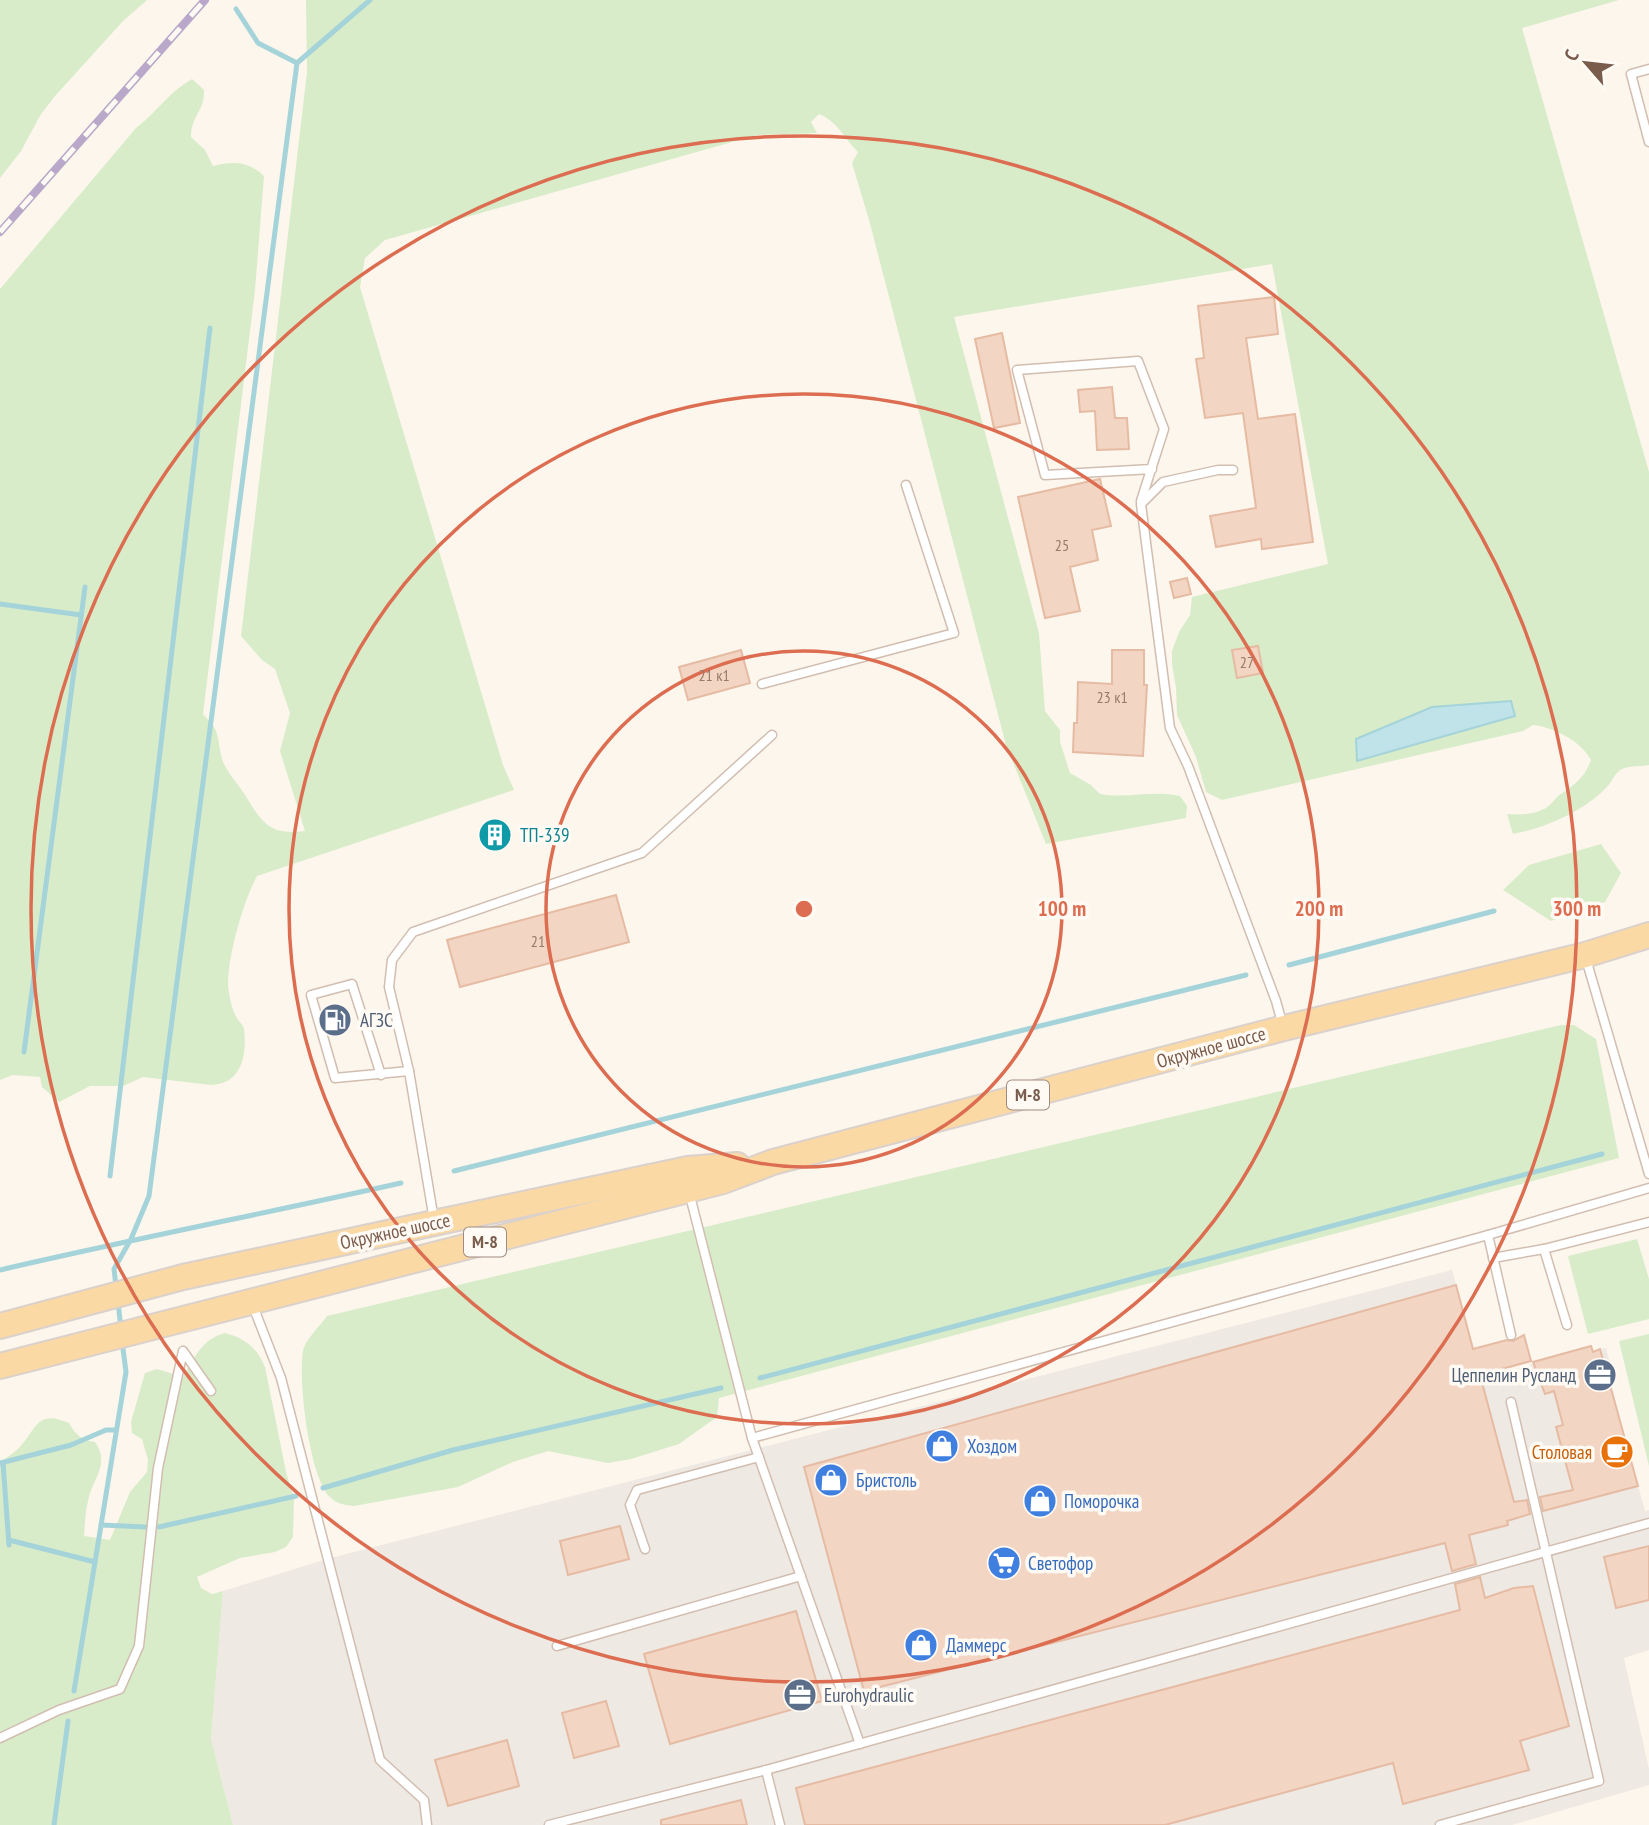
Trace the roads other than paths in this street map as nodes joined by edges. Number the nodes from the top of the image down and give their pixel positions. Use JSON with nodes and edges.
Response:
{"nodes":[{"id":1,"x":1649,"y":69,"type":"edge"},
{"id":2,"x":1649,"y":142,"type":"edge"},
{"id":3,"x":1152,"y":469,"type":"junction"},
{"id":4,"x":1233,"y":470,"type":"dead end"},
{"id":5,"x":906,"y":485,"type":"dead end"},
{"id":6,"x":1141,"y":504,"type":"junction"},
{"id":7,"x":762,"y":684,"type":"dead end"},
{"id":8,"x":772,"y":735,"type":"dead end"},
{"id":9,"x":1649,"y":935,"type":"edge"},
{"id":10,"x":1585,"y":955,"type":"junction"},
{"id":11,"x":1284,"y":1028,"type":"junction"},
{"id":12,"x":409,"y":1071,"type":"junction"},
{"id":13,"x":381,"y":1075,"type":"junction"},
{"id":14,"x":773,"y":1161,"type":"junction"},
{"id":15,"x":1649,"y":1174,"type":"edge"},
{"id":16,"x":1649,"y":1188,"type":"edge"},
{"id":17,"x":689,"y":1190,"type":"junction"},
{"id":18,"x":1649,"y":1222,"type":"edge"},
{"id":19,"x":434,"y":1223,"type":"junction"},
{"id":20,"x":1489,"y":1235,"type":"junction"},
{"id":21,"x":1544,"y":1249,"type":"junction"},
{"id":22,"x":1493,"y":1258,"type":"junction"},
{"id":23,"x":251,"y":1302,"type":"junction"},
{"id":24,"x":1567,"y":1325,"type":"dead end"},
{"id":25,"x":0,"y":1326,"type":"edge"},
{"id":26,"x":1511,"y":1335,"type":"dead end"},
{"id":27,"x":0,"y":1366,"type":"edge"},
{"id":28,"x":211,"y":1391,"type":"dead end"},
{"id":29,"x":1511,"y":1402,"type":"dead end"},
{"id":30,"x":752,"y":1438,"type":"junction"},
{"id":31,"x":759,"y":1457,"type":"junction"},
{"id":32,"x":1649,"y":1523,"type":"edge"},
{"id":33,"x":645,"y":1549,"type":"dead end"},
{"id":34,"x":1547,"y":1551,"type":"junction"},
{"id":35,"x":801,"y":1576,"type":"junction"},
{"id":36,"x":557,"y":1646,"type":"dead end"},
{"id":37,"x":0,"y":1738,"type":"edge"},
{"id":38,"x":860,"y":1744,"type":"junction"},
{"id":39,"x":766,"y":1770,"type":"junction"},
{"id":40,"x":427,"y":1825,"type":"edge"},
{"id":41,"x":548,"y":1825,"type":"edge"},
{"id":42,"x":780,"y":1825,"type":"edge"},
{"id":43,"x":1440,"y":1825,"type":"edge"}],
"edges":[{"from":1,"to":2,"type":"lane"},
{"from":3,"to":3,"type":"lane"},
{"from":3,"to":6,"type":"lane"},
{"from":4,"to":6,"type":"lane"},
{"from":5,"to":7,"type":"lane"},
{"from":6,"to":11,"type":"lane"},
{"from":8,"to":12,"type":"lane"},
{"from":9,"to":10,"type":"main road","name":"Окружное шоссе","number":"М-8"},
{"from":10,"to":11,"type":"main road","name":"Окружное шоссе","number":"М-8"},
{"from":10,"to":15,"type":"lane"},
{"from":11,"to":14,"type":"main road","name":"Окружное шоссе","number":"М-8"},
{"from":12,"to":13,"type":"lane"},
{"from":12,"to":19,"type":"lane"},
{"from":13,"to":13,"type":"lane"},
{"from":14,"to":17,"type":"main road","name":"Окружное шоссе","number":"М-8"},
{"from":14,"to":19,"type":"main road","name":"Окружное шоссе","number":"М-8"},
{"from":16,"to":20,"type":"lane"},
{"from":17,"to":23,"type":"main road","name":"Окружное шоссе","number":"М-8"},
{"from":17,"to":30,"type":"lane"},
{"from":18,"to":21,"type":"lane"},
{"from":19,"to":25,"type":"main road","name":"Окружное шоссе","number":"М-8"},
{"from":20,"to":22,"type":"lane"},
{"from":20,"to":30,"type":"lane"},
{"from":21,"to":22,"type":"lane"},
{"from":21,"to":24,"type":"lane"},
{"from":22,"to":26,"type":"lane"},
{"from":23,"to":27,"type":"main road","name":"Окружное шоссе","number":"М-8"},
{"from":23,"to":40,"type":"lane"},
{"from":28,"to":37,"type":"lane"},
{"from":29,"to":34,"type":"lane"},
{"from":30,"to":31,"type":"lane"},
{"from":31,"to":33,"type":"lane"},
{"from":31,"to":35,"type":"lane"},
{"from":32,"to":34,"type":"lane"},
{"from":34,"to":38,"type":"lane"},
{"from":34,"to":43,"type":"lane"},
{"from":35,"to":36,"type":"lane"},
{"from":35,"to":38,"type":"lane"},
{"from":38,"to":39,"type":"lane"},
{"from":39,"to":41,"type":"lane"},
{"from":39,"to":42,"type":"lane"}]}
